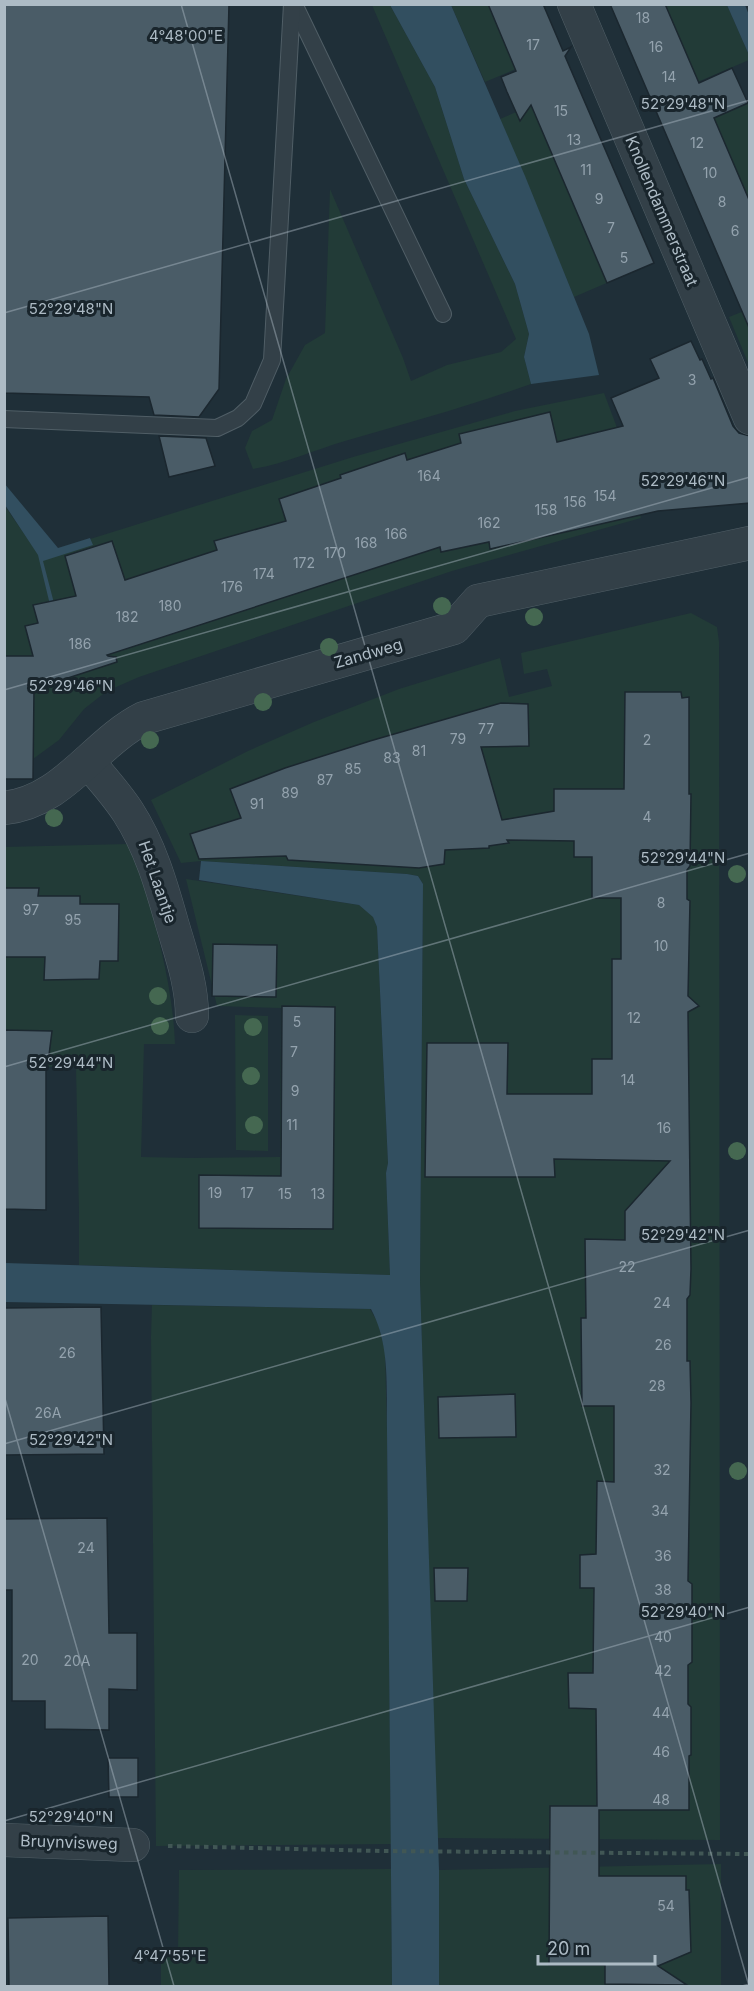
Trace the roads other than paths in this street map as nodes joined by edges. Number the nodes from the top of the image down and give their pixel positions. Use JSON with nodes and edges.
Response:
{"nodes":[{"id":1,"x":293,"y":4,"type":"edge"},
{"id":2,"x":574,"y":4,"type":"edge"},
{"id":3,"x":442,"y":314,"type":"dead end"},
{"id":4,"x":750,"y":417,"type":"edge"},
{"id":5,"x":4,"y":419,"type":"edge"},
{"id":6,"x":750,"y":543,"type":"edge"},
{"id":7,"x":88,"y":762,"type":"junction"},
{"id":8,"x":4,"y":808,"type":"edge"},
{"id":9,"x":192,"y":1016,"type":"dead end"},
{"id":10,"x":4,"y":1840,"type":"edge"},
{"id":11,"x":133,"y":1845,"type":"road end"}],
"edges":[{"from":1,"to":3,"type":"lane"},
{"from":1,"to":5,"type":"lane"},
{"from":2,"to":4,"type":"street","name":"Knollendammerstraat"},
{"from":6,"to":7,"type":"street","name":"Zandweg"},
{"from":7,"to":8,"type":"street","name":"Zandweg"},
{"from":7,"to":9,"type":"street","name":"Het Laantje"},
{"from":10,"to":11,"type":"street","name":"Bruynvisweg"}]}
